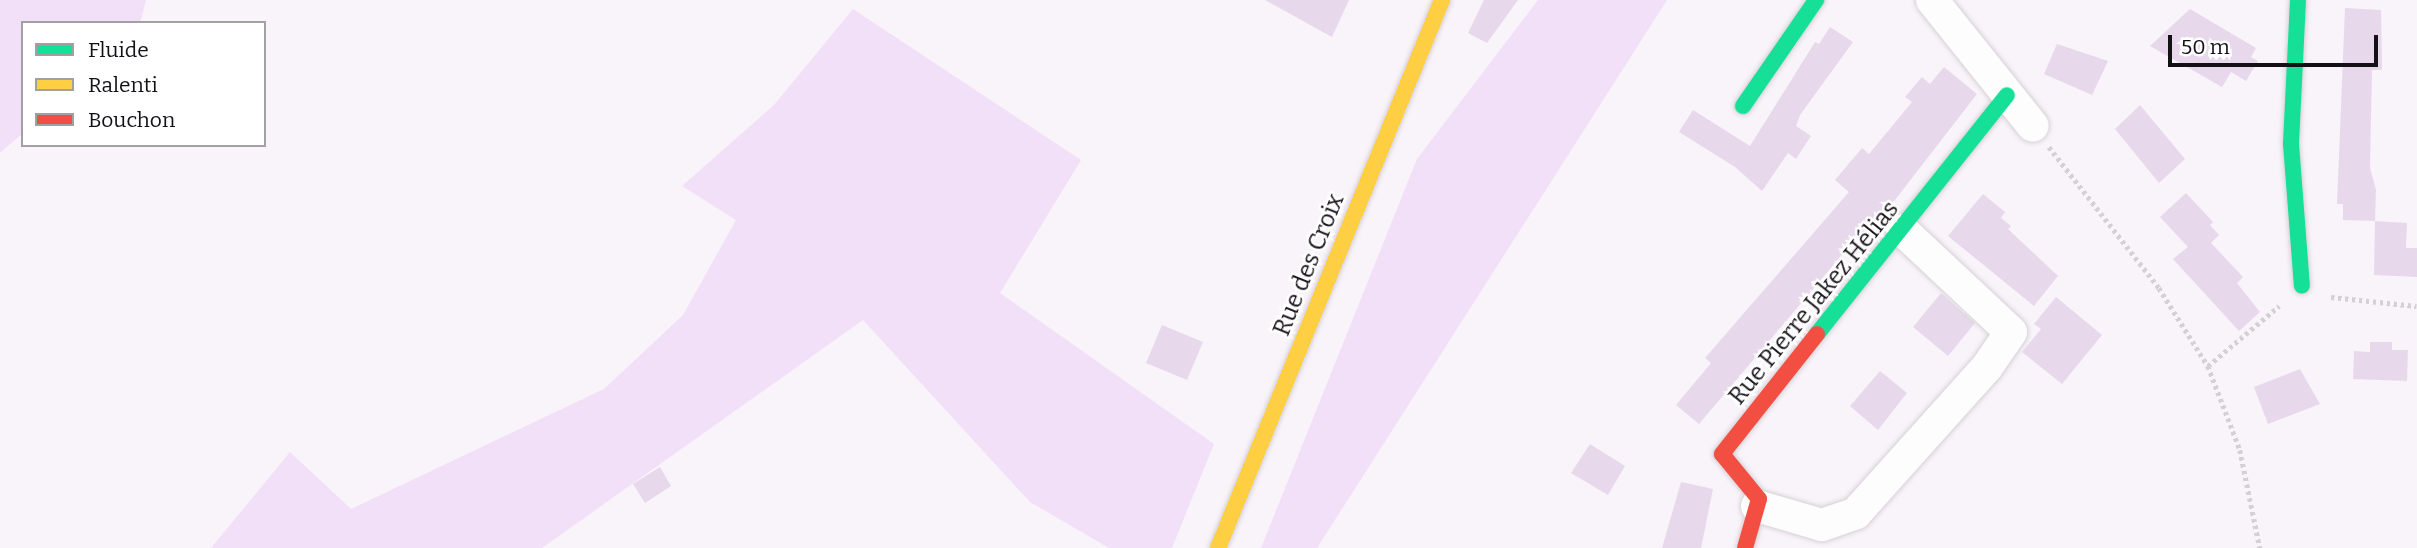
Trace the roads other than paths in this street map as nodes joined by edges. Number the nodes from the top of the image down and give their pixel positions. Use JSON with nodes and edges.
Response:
{"nodes":[{"id":1,"x":1442,"y":0,"type":"edge"},
{"id":2,"x":1816,"y":0,"type":"edge"},
{"id":3,"x":1932,"y":0,"type":"edge"},
{"id":4,"x":2292,"y":5,"type":"edge"},
{"id":5,"x":2007,"y":95,"type":"junction"},
{"id":6,"x":1743,"y":106,"type":"dead end"},
{"id":7,"x":2033,"y":126,"type":"road end"},
{"id":8,"x":1902,"y":230,"type":"junction"},
{"id":9,"x":2302,"y":286,"type":"road end"},
{"id":10,"x":1757,"y":506,"type":"junction"},
{"id":11,"x":1218,"y":548,"type":"edge"},
{"id":12,"x":1745,"y":548,"type":"edge"}],
"edges":[{"from":1,"to":11,"type":"street","name":"Rue des Croix"},
{"from":2,"to":6,"type":"street"},
{"from":3,"to":5,"type":"street"},
{"from":4,"to":9,"type":"street"},
{"from":5,"to":7,"type":"street"},
{"from":5,"to":8,"type":"street","name":"Rue Pierre Jakez Hélias"},
{"from":8,"to":10,"type":"street","name":"Rue Pierre Jakez Hélias"},
{"from":8,"to":10,"type":"street"},
{"from":10,"to":12,"type":"street"}]}
